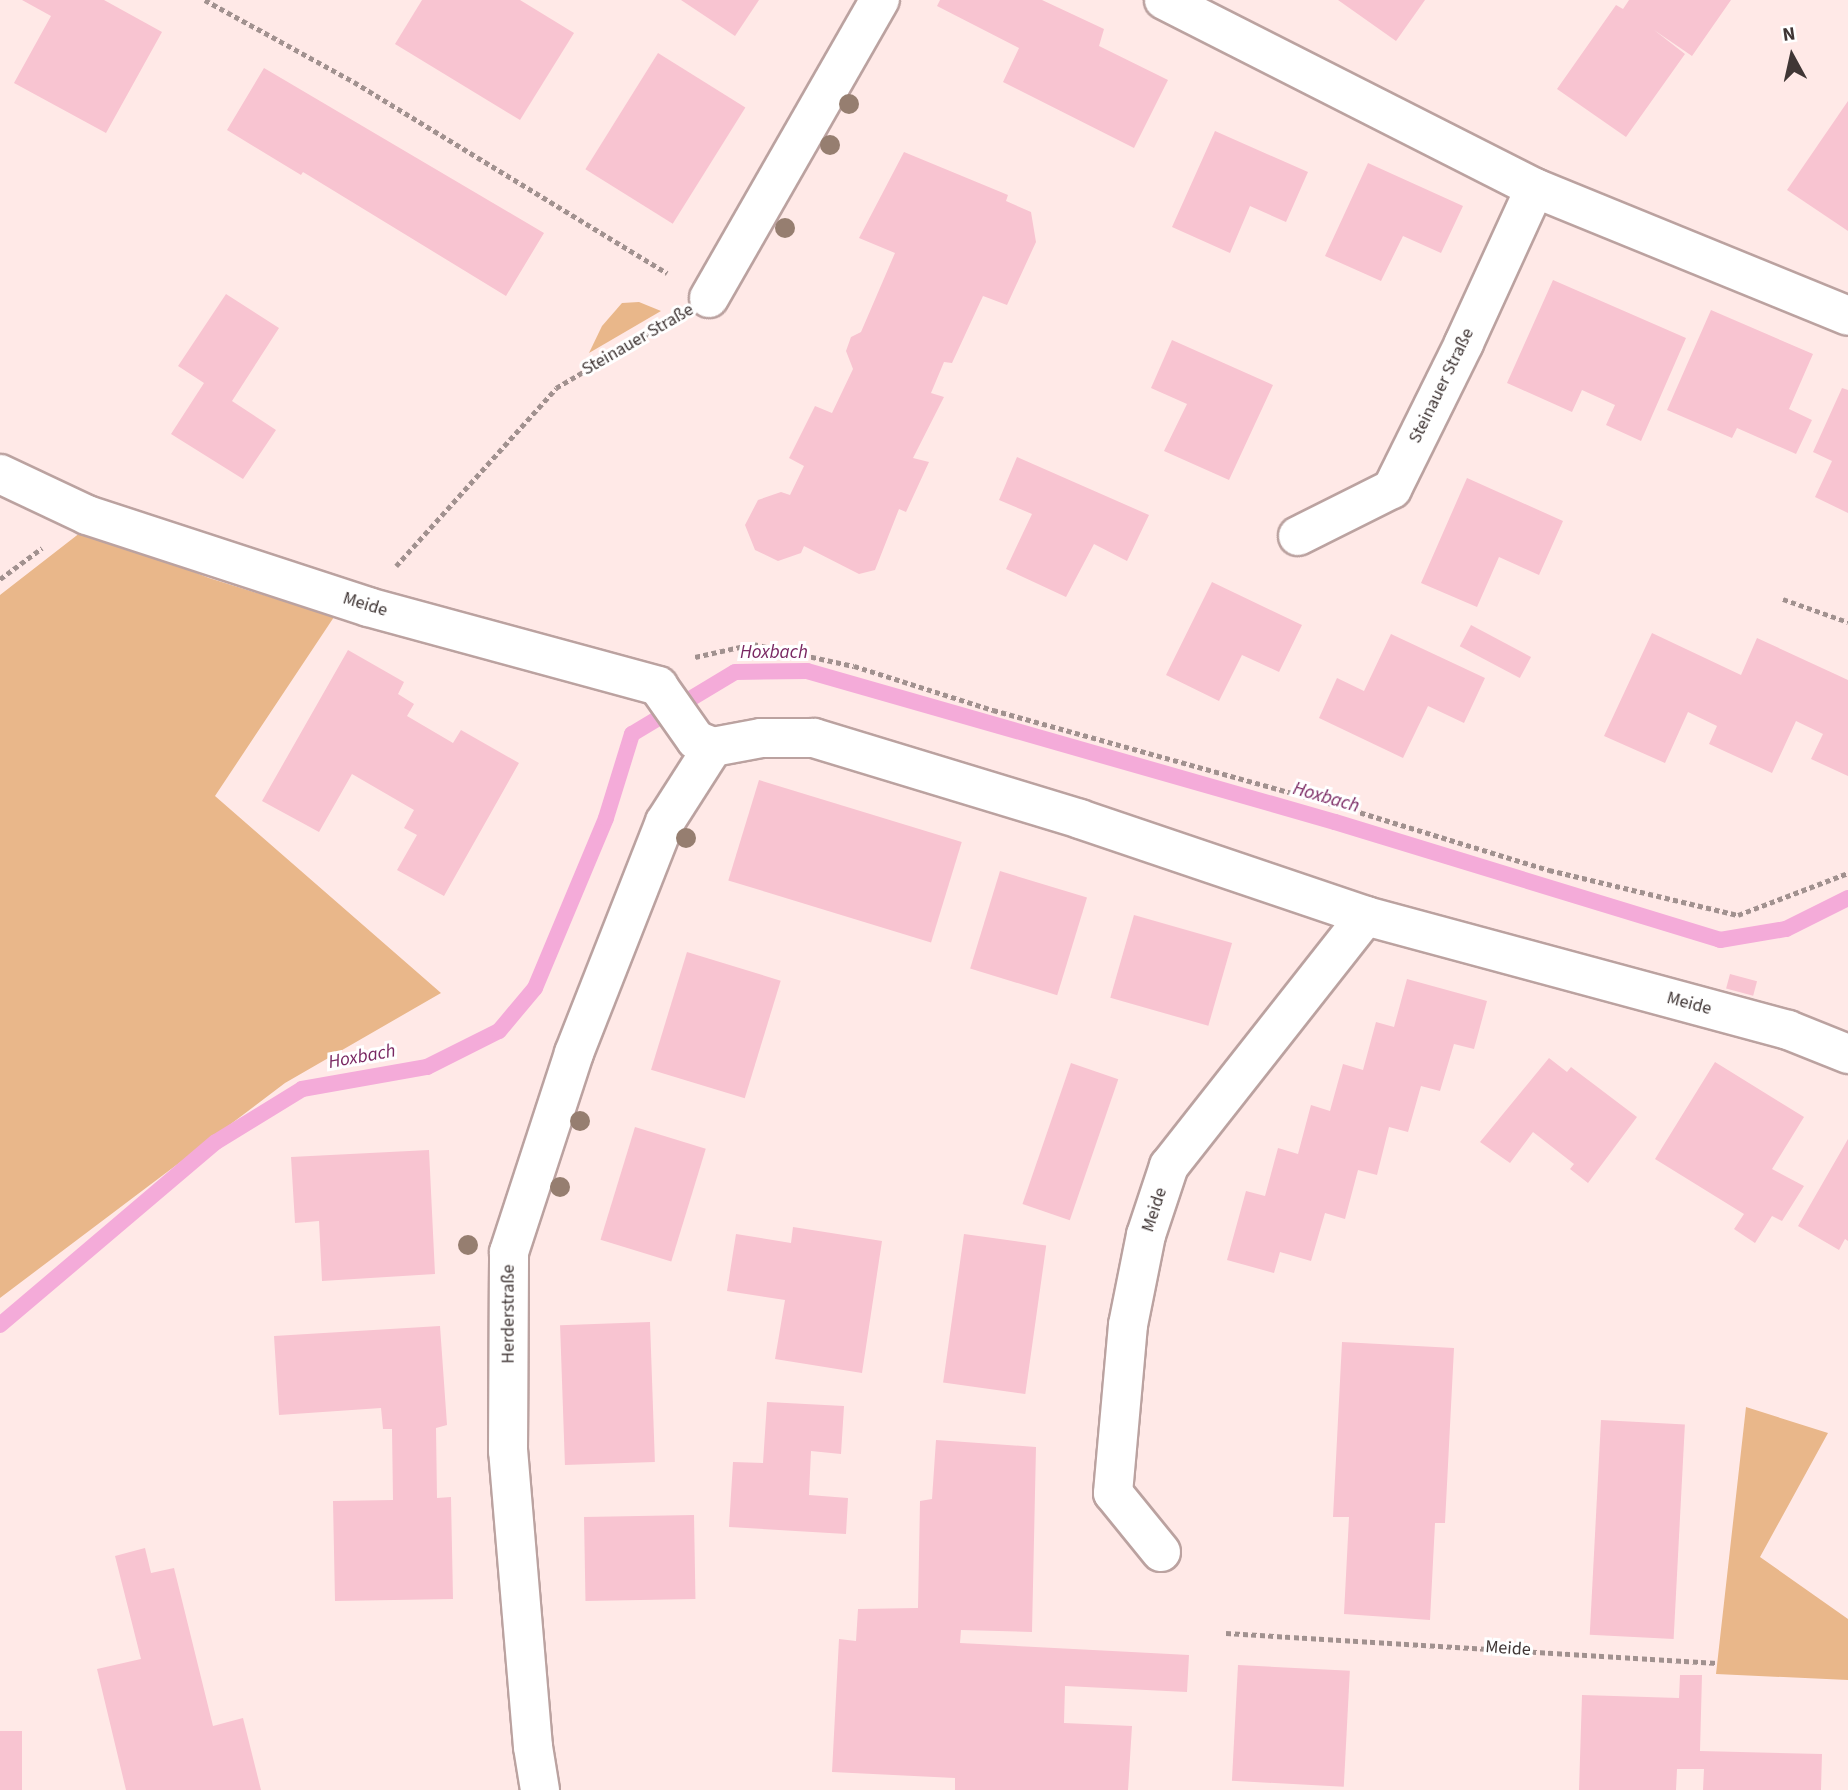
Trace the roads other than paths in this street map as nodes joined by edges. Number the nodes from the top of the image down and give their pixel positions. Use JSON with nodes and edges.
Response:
{"nodes":[{"id":1,"x":880,"y":0,"type":"edge"},
{"id":2,"x":1164,"y":0,"type":"edge"},
{"id":3,"x":1535,"y":188,"type":"junction"},
{"id":4,"x":709,"y":298,"type":"road end"},
{"id":5,"x":1848,"y":316,"type":"edge"},
{"id":6,"x":0,"y":474,"type":"edge"},
{"id":7,"x":1298,"y":536,"type":"dead end"},
{"id":8,"x":705,"y":744,"type":"junction"},
{"id":9,"x":1366,"y":916,"type":"junction"},
{"id":10,"x":1848,"y":1055,"type":"edge"},
{"id":11,"x":1161,"y":1552,"type":"dead end"},
{"id":12,"x":540,"y":1790,"type":"edge"}],
"edges":[{"from":1,"to":4,"type":"street","name":"Steinauer Straße"},
{"from":2,"to":3,"type":"street"},
{"from":3,"to":5,"type":"street"},
{"from":3,"to":7,"type":"street","name":"Steinauer Straße"},
{"from":6,"to":8,"type":"street","name":"Meide"},
{"from":8,"to":9,"type":"street","name":"Meide"},
{"from":8,"to":12,"type":"street","name":"Herderstraße"},
{"from":9,"to":10,"type":"street","name":"Meide"},
{"from":9,"to":11,"type":"street","name":"Meide"}]}
